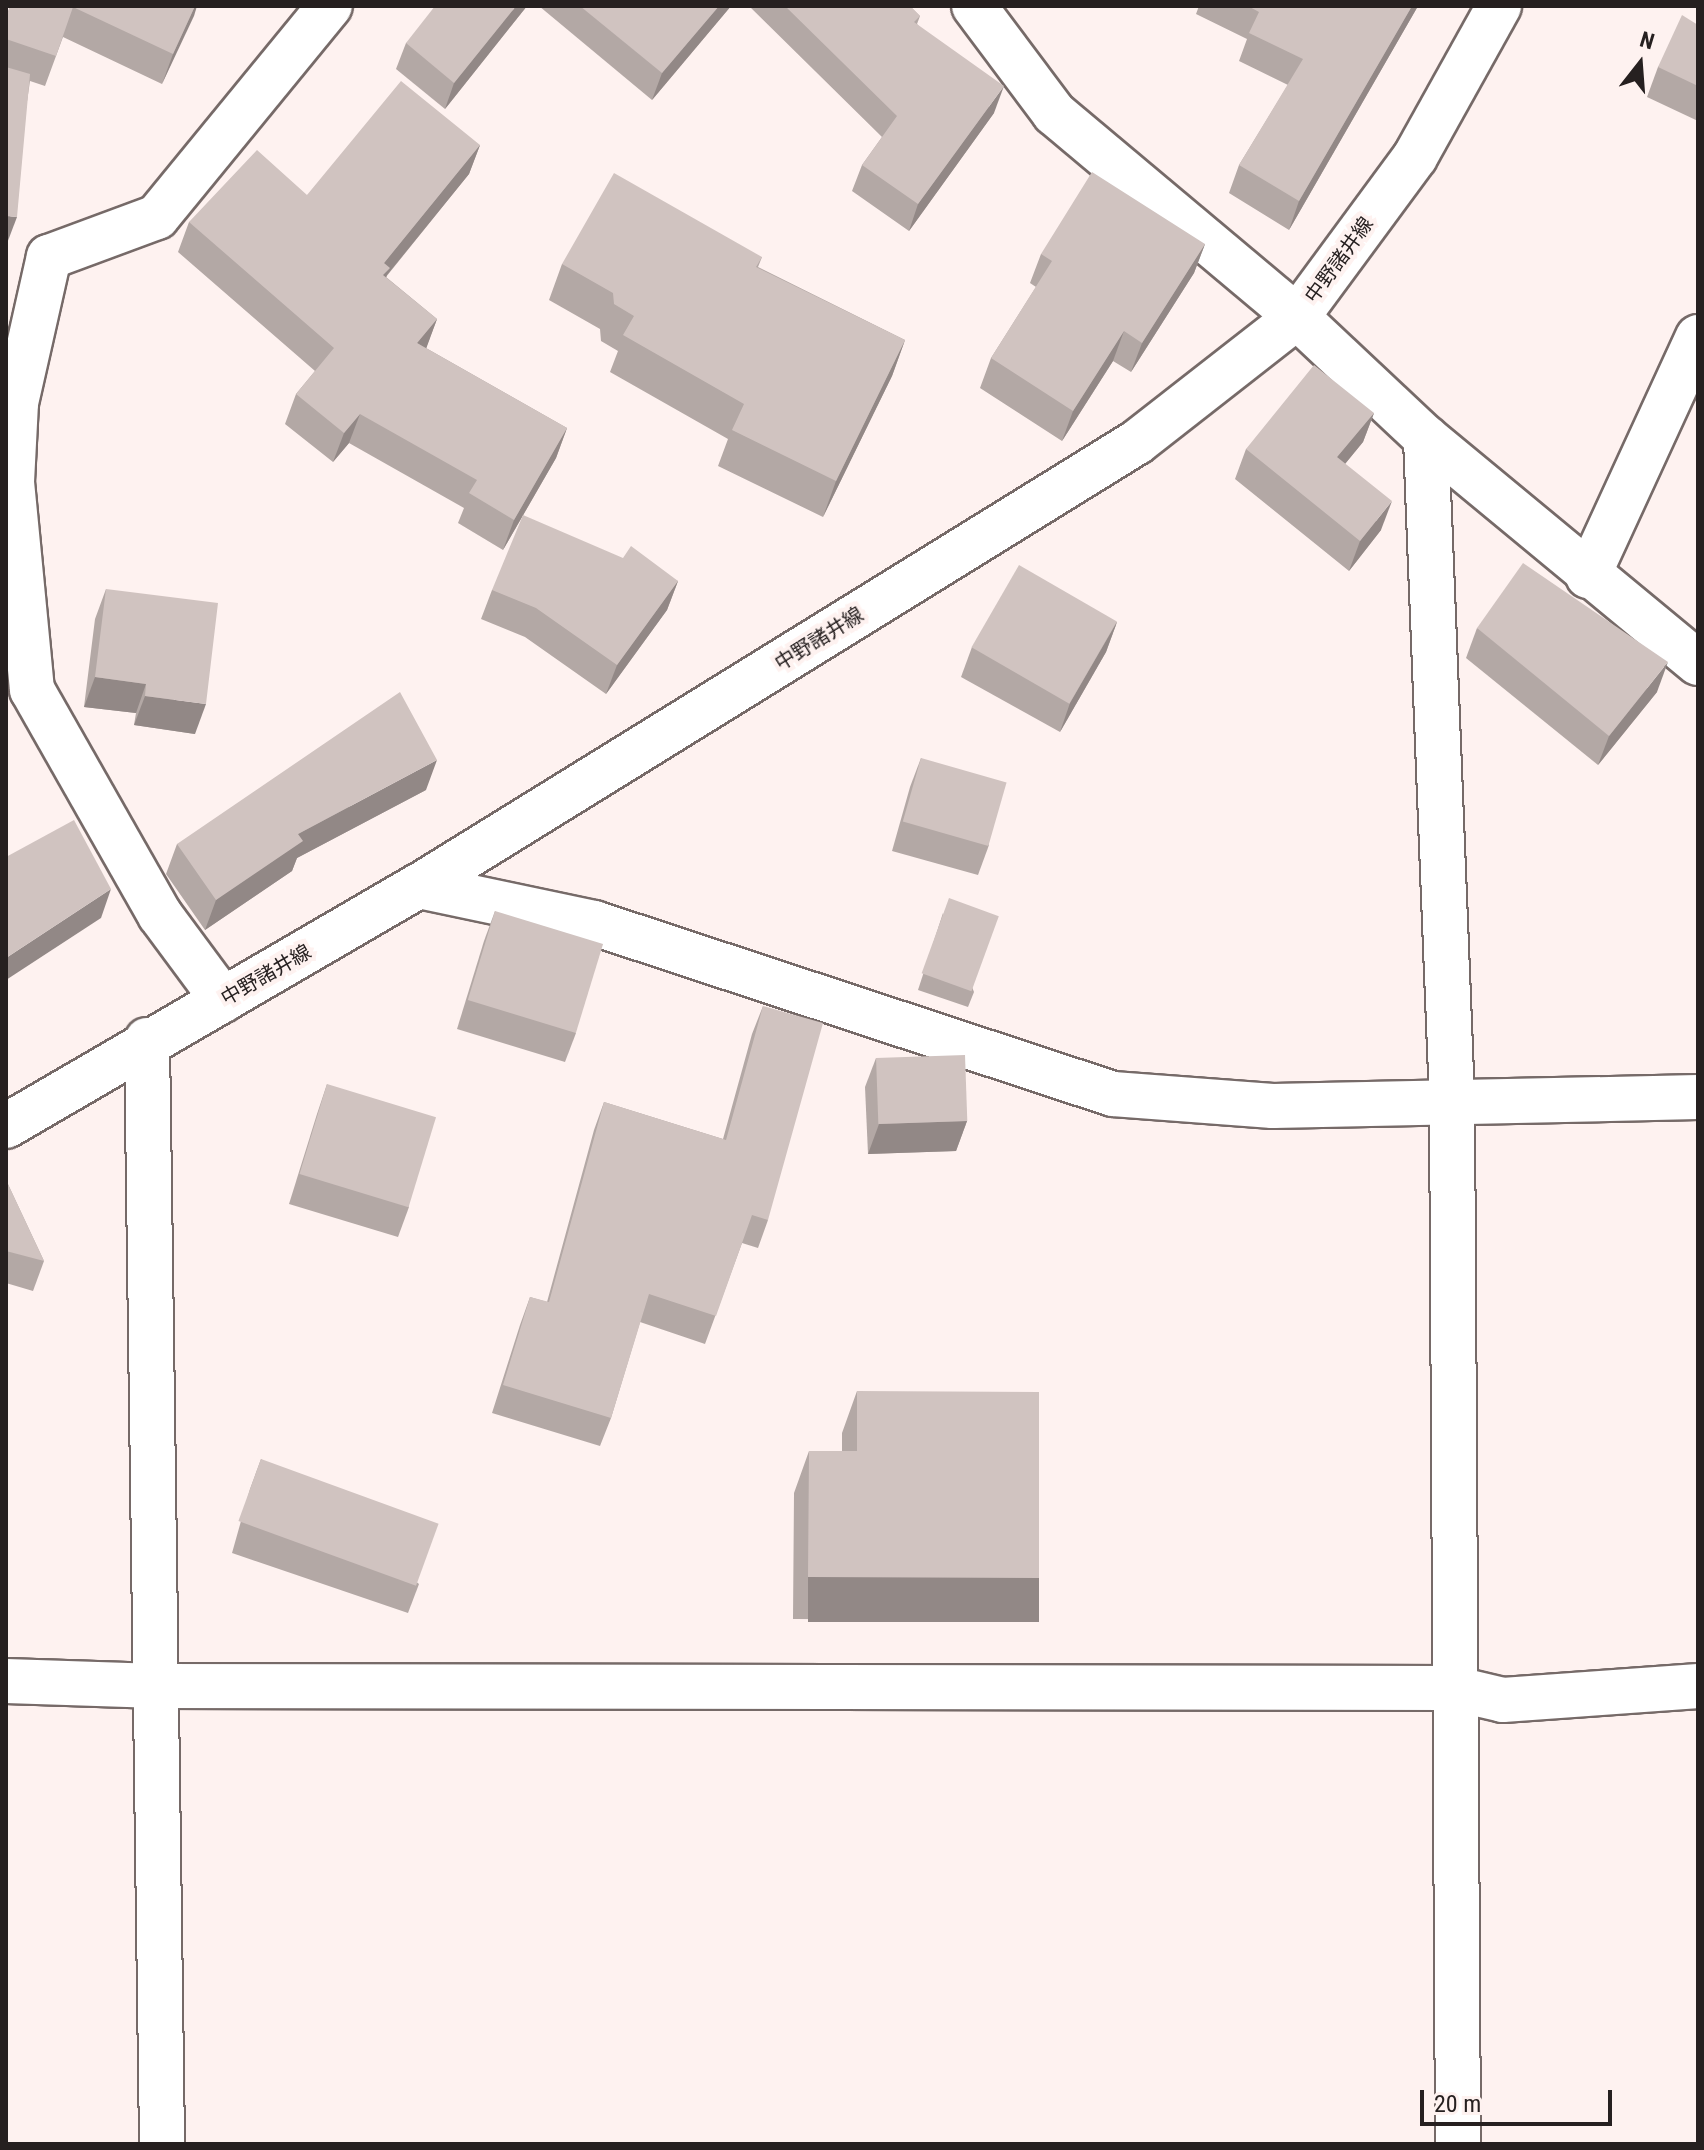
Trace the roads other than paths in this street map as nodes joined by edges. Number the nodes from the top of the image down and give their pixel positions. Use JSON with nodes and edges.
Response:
{"nodes":[{"id":1,"x":330,"y":6,"type":"edge"},
{"id":2,"x":974,"y":6,"type":"edge"},
{"id":3,"x":1499,"y":6,"type":"edge"},
{"id":4,"x":1297,"y":317,"type":"junction"},
{"id":5,"x":1698,"y":337,"type":"edge"},
{"id":6,"x":1426,"y":438,"type":"junction"},
{"id":7,"x":1588,"y":576,"type":"junction"},
{"id":8,"x":1698,"y":663,"type":"edge"},
{"id":9,"x":419,"y":886,"type":"junction"},
{"id":10,"x":223,"y":1000,"type":"junction"},
{"id":11,"x":147,"y":1040,"type":"junction"},
{"id":12,"x":1698,"y":1097,"type":"edge"},
{"id":13,"x":1452,"y":1101,"type":"junction"},
{"id":14,"x":6,"y":1126,"type":"edge"},
{"id":15,"x":6,"y":1681,"type":"edge"},
{"id":16,"x":158,"y":1686,"type":"junction"},
{"id":17,"x":1698,"y":1686,"type":"edge"},
{"id":18,"x":1452,"y":1688,"type":"junction"},
{"id":19,"x":162,"y":2144,"type":"edge"},
{"id":20,"x":1458,"y":2144,"type":"edge"}],
"edges":[{"from":1,"to":10,"type":"street"},
{"from":2,"to":4,"type":"street"},
{"from":3,"to":4,"type":"street","name":"中野諸井線"},
{"from":4,"to":6,"type":"street"},
{"from":4,"to":9,"type":"street","name":"中野諸井線"},
{"from":5,"to":7,"type":"street"},
{"from":6,"to":7,"type":"street"},
{"from":6,"to":13,"type":"street"},
{"from":7,"to":8,"type":"street"},
{"from":9,"to":10,"type":"street","name":"中野諸井線"},
{"from":9,"to":13,"type":"street"},
{"from":10,"to":11,"type":"street","name":"中野諸井線"},
{"from":11,"to":14,"type":"street","name":"中野諸井線"},
{"from":11,"to":16,"type":"street"},
{"from":12,"to":13,"type":"street"},
{"from":13,"to":18,"type":"street"},
{"from":15,"to":16,"type":"street"},
{"from":16,"to":18,"type":"street"},
{"from":16,"to":19,"type":"street"},
{"from":17,"to":18,"type":"street"},
{"from":18,"to":20,"type":"street"}]}
